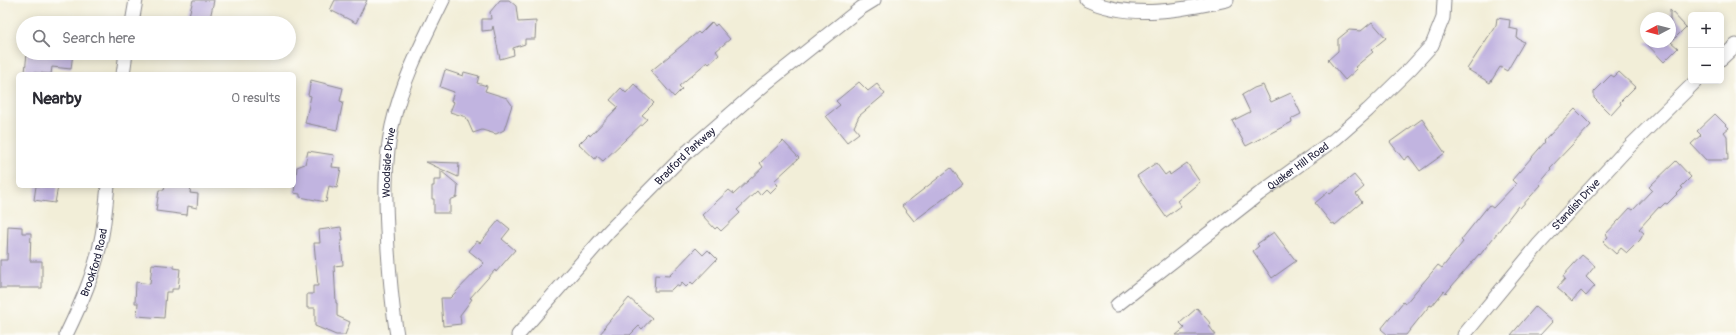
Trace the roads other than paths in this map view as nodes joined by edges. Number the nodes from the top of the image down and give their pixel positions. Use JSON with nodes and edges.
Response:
{"nodes":[{"id":1,"x":136,"y":0,"type":"edge"},
{"id":2,"x":443,"y":0,"type":"edge"},
{"id":3,"x":874,"y":0,"type":"edge"},
{"id":4,"x":1087,"y":0,"type":"edge"},
{"id":5,"x":1228,"y":0,"type":"edge"},
{"id":6,"x":1444,"y":0,"type":"edge"},
{"id":7,"x":133,"y":16,"type":"edge"},
{"id":8,"x":1736,"y":45,"type":"edge"},
{"id":9,"x":1724,"y":56,"type":"edge"},
{"id":10,"x":125,"y":60,"type":"edge"},
{"id":11,"x":123,"y":72,"type":"edge"},
{"id":12,"x":1693,"y":84,"type":"edge"},
{"id":13,"x":108,"y":188,"type":"edge"},
{"id":14,"x":1117,"y":305,"type":"dead end"},
{"id":15,"x":66,"y":335,"type":"edge"},
{"id":16,"x":397,"y":335,"type":"edge"},
{"id":17,"x":518,"y":335,"type":"edge"},
{"id":18,"x":1464,"y":335,"type":"edge"}],
"edges":[{"from":1,"to":7,"type":"street"},
{"from":2,"to":16,"type":"street","name":"Woodside Drive"},
{"from":3,"to":17,"type":"street","name":"Bradford Parkway"},
{"from":4,"to":5,"type":"street"},
{"from":6,"to":14,"type":"street","name":"Quaker Hill Road"},
{"from":8,"to":9,"type":"street"},
{"from":10,"to":11,"type":"street"},
{"from":12,"to":18,"type":"street","name":"Standish Drive"},
{"from":13,"to":15,"type":"street","name":"Brookford Road"}]}
